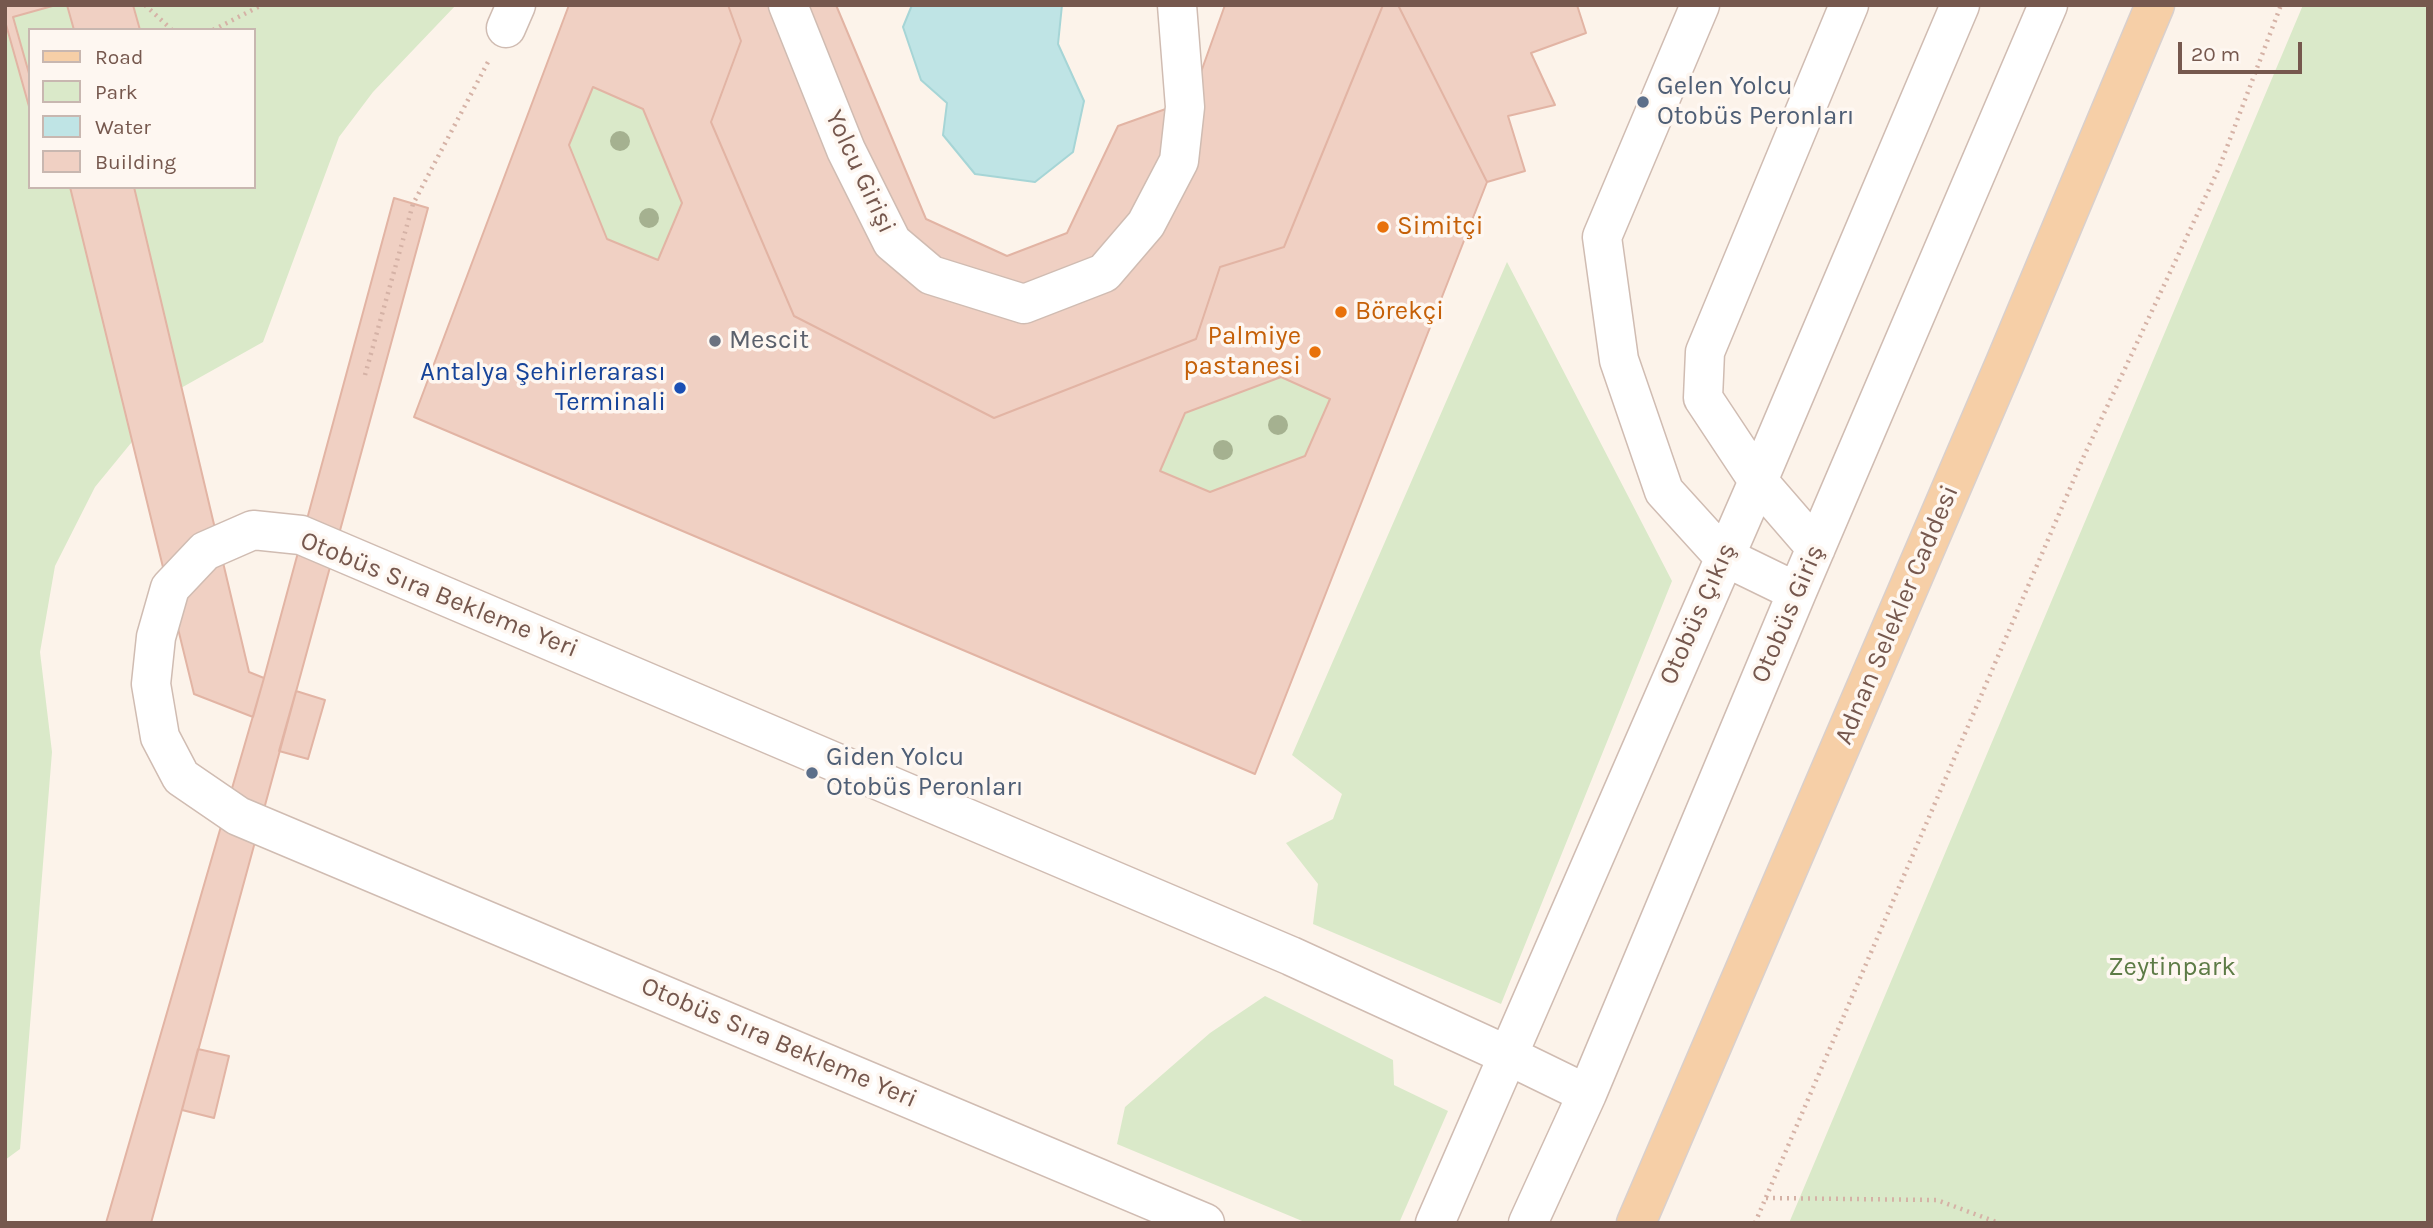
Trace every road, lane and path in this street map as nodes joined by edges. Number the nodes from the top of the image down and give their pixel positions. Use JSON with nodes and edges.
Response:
{"nodes":[{"id":1,"x":145,"y":5,"type":"edge"},
{"id":2,"x":262,"y":5,"type":"edge"},
{"id":3,"x":788,"y":5,"type":"edge"},
{"id":4,"x":1177,"y":5,"type":"edge"},
{"id":5,"x":1700,"y":5,"type":"edge"},
{"id":6,"x":1849,"y":5,"type":"edge"},
{"id":7,"x":1959,"y":5,"type":"edge"},
{"id":8,"x":2048,"y":5,"type":"edge"},
{"id":9,"x":2155,"y":5,"type":"edge"},
{"id":10,"x":2281,"y":5,"type":"edge"},
{"id":11,"x":511,"y":17,"type":"edge"},
{"id":12,"x":170,"y":28,"type":"edge"},
{"id":13,"x":217,"y":28,"type":"edge"},
{"id":14,"x":365,"y":375,"type":"dead end"},
{"id":15,"x":1758,"y":481,"type":"junction"},
{"id":16,"x":1816,"y":548,"type":"junction"},
{"id":17,"x":1723,"y":556,"type":"junction"},
{"id":18,"x":1797,"y":592,"type":"junction"},
{"id":19,"x":1507,"y":1055,"type":"junction"},
{"id":20,"x":1587,"y":1094,"type":"junction"},
{"id":21,"x":1766,"y":1198,"type":"junction"},
{"id":22,"x":1205,"y":1223,"type":"edge"},
{"id":23,"x":1435,"y":1223,"type":"edge"},
{"id":24,"x":1528,"y":1223,"type":"edge"},
{"id":25,"x":1636,"y":1223,"type":"edge"},
{"id":26,"x":1755,"y":1223,"type":"edge"},
{"id":27,"x":1999,"y":1223,"type":"edge"}],
"edges":[{"from":1,"to":12,"type":"path"},
{"from":2,"to":13,"type":"path"},
{"from":3,"to":4,"type":"street","name":"Yolcu Girişi"},
{"from":5,"to":17,"type":"street"},
{"from":6,"to":15,"type":"street"},
{"from":7,"to":15,"type":"street","name":"Otobüs Çıkış"},
{"from":8,"to":16,"type":"street","name":"Otobüs Giriş"},
{"from":9,"to":25,"type":"main road","name":"Adnan Selekler Caddesi"},
{"from":10,"to":21,"type":"path"},
{"from":11,"to":14,"type":"path"},
{"from":15,"to":16,"type":"street"},
{"from":15,"to":17,"type":"street","name":"Otobüs Çıkış"},
{"from":16,"to":18,"type":"street","name":"Otobüs Giriş"},
{"from":17,"to":18,"type":"street"},
{"from":17,"to":19,"type":"street","name":"Otobüs Çıkış"},
{"from":18,"to":20,"type":"street","name":"Otobüs Giriş"},
{"from":19,"to":20,"type":"street","name":"Otobüs Sıra Bekleme Yeri"},
{"from":19,"to":22,"type":"street","name":"Otobüs Sıra Bekleme Yeri"},
{"from":19,"to":23,"type":"street","name":"Otobüs Çıkış"},
{"from":20,"to":24,"type":"street","name":"Otobüs Giriş"},
{"from":21,"to":26,"type":"path"},
{"from":21,"to":27,"type":"path"}]}
